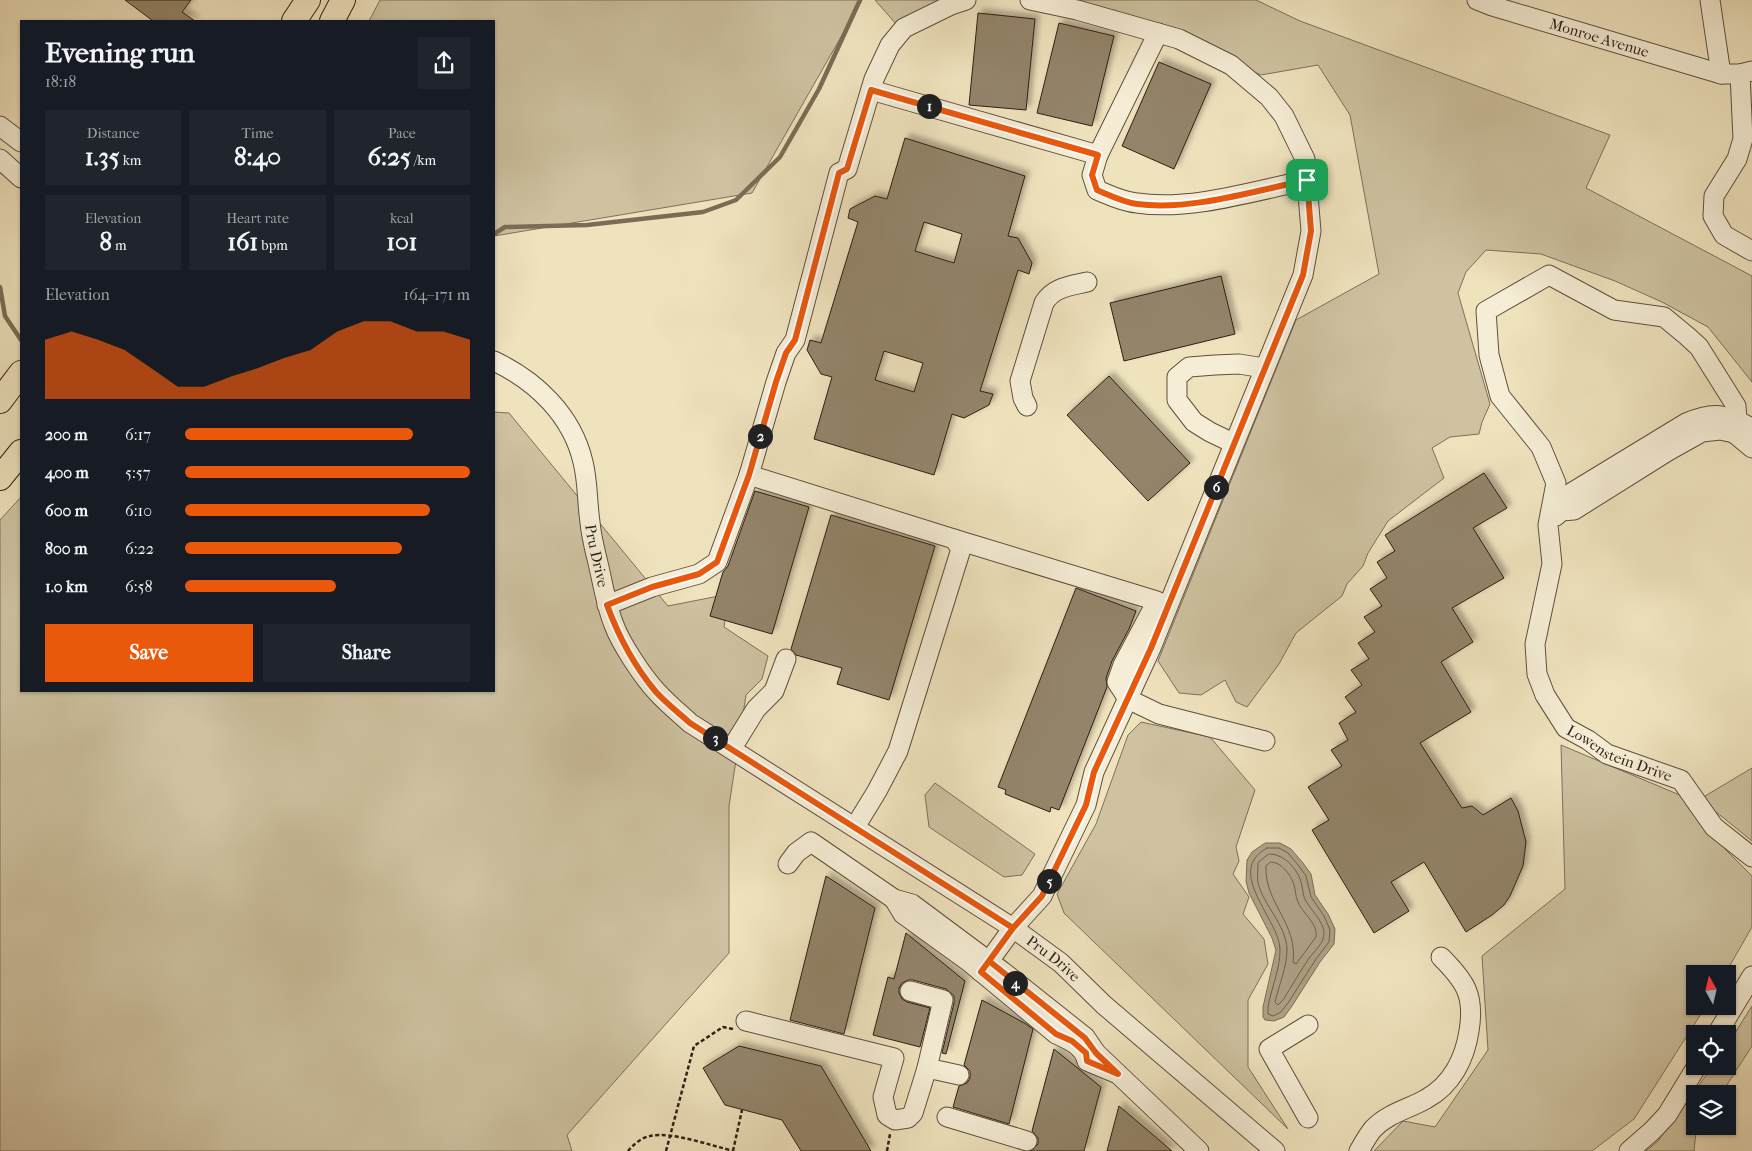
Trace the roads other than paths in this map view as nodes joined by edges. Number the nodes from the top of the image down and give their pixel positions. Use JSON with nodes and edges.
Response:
{"nodes":[{"id":1,"x":308,"y":0,"type":"edge"},
{"id":2,"x":343,"y":0,"type":"edge"},
{"id":3,"x":966,"y":0,"type":"edge"},
{"id":4,"x":1030,"y":0,"type":"edge"},
{"id":5,"x":1710,"y":0,"type":"edge"},
{"id":6,"x":1487,"y":2,"type":"edge"},
{"id":7,"x":295,"y":20,"type":"edge"},
{"id":8,"x":333,"y":20,"type":"edge"},
{"id":9,"x":1158,"y":33,"type":"junction"},
{"id":10,"x":1746,"y":73,"type":"edge"},
{"id":11,"x":1721,"y":74,"type":"junction"},
{"id":12,"x":871,"y":90,"type":"junction"},
{"id":13,"x":0,"y":126,"type":"edge"},
{"id":14,"x":20,"y":141,"type":"edge"},
{"id":15,"x":1098,"y":155,"type":"junction"},
{"id":16,"x":0,"y":159,"type":"edge"},
{"id":17,"x":20,"y":177,"type":"edge"},
{"id":18,"x":1307,"y":180,"type":"junction"},
{"id":19,"x":1752,"y":251,"type":"edge"},
{"id":20,"x":1087,"y":282,"type":"dead end"},
{"id":21,"x":495,"y":362,"type":"edge"},
{"id":22,"x":1264,"y":368,"type":"junction"},
{"id":23,"x":20,"y":374,"type":"edge"},
{"id":24,"x":0,"y":401,"type":"edge"},
{"id":25,"x":1028,"y":406,"type":"dead end"},
{"id":26,"x":1741,"y":427,"type":"edge"},
{"id":27,"x":1233,"y":443,"type":"junction"},
{"id":28,"x":1752,"y":448,"type":"edge"},
{"id":29,"x":20,"y":453,"type":"edge"},
{"id":30,"x":749,"y":475,"type":"junction"},
{"id":31,"x":0,"y":478,"type":"edge"},
{"id":32,"x":1548,"y":525,"type":"junction"},
{"id":33,"x":954,"y":539,"type":"junction"},
{"id":34,"x":607,"y":605,"type":"junction"},
{"id":35,"x":786,"y":660,"type":"dead end"},
{"id":36,"x":1128,"y":699,"type":"junction"},
{"id":37,"x":1265,"y":741,"type":"dead end"},
{"id":38,"x":732,"y":748,"type":"junction"},
{"id":39,"x":855,"y":827,"type":"junction"},
{"id":40,"x":1752,"y":857,"type":"edge"},
{"id":41,"x":788,"y":864,"type":"dead end"},
{"id":42,"x":1013,"y":928,"type":"junction"},
{"id":43,"x":1441,"y":957,"type":"dead end"},
{"id":44,"x":985,"y":966,"type":"junction"},
{"id":45,"x":1752,"y":976,"type":"edge"},
{"id":46,"x":910,"y":991,"type":"dead end"},
{"id":47,"x":1308,"y":1024,"type":"dead end"},
{"id":48,"x":1722,"y":1025,"type":"edge"},
{"id":49,"x":743,"y":1026,"type":"road end"},
{"id":50,"x":927,"y":1068,"type":"junction"},
{"id":51,"x":959,"y":1075,"type":"dead end"},
{"id":52,"x":1691,"y":1075,"type":"edge"},
{"id":53,"x":947,"y":1117,"type":"dead end"},
{"id":54,"x":1308,"y":1118,"type":"dead end"},
{"id":55,"x":1027,"y":1141,"type":"dead end"},
{"id":56,"x":1199,"y":1151,"type":"edge"},
{"id":57,"x":1275,"y":1151,"type":"edge"},
{"id":58,"x":1359,"y":1151,"type":"edge"},
{"id":59,"x":1629,"y":1151,"type":"edge"}],
"edges":[{"from":1,"to":7,"type":"main road"},
{"from":2,"to":8,"type":"main road"},
{"from":3,"to":12,"type":"street"},
{"from":4,"to":9,"type":"street"},
{"from":5,"to":11,"type":"street"},
{"from":6,"to":11,"type":"street","name":"Monroe Avenue"},
{"from":9,"to":15,"type":"street"},
{"from":9,"to":18,"type":"street"},
{"from":10,"to":11,"type":"street","name":"Monroe Avenue"},
{"from":10,"to":19,"type":"street"},
{"from":12,"to":15,"type":"street"},
{"from":12,"to":30,"type":"street"},
{"from":13,"to":14,"type":"street"},
{"from":15,"to":18,"type":"street"},
{"from":16,"to":17,"type":"street"},
{"from":18,"to":22,"type":"street"},
{"from":20,"to":25,"type":"street"},
{"from":21,"to":34,"type":"street","name":"Pru Drive"},
{"from":22,"to":27,"type":"street"},
{"from":22,"to":27,"type":"street"},
{"from":23,"to":24,"type":"main road"},
{"from":26,"to":28,"type":"street"},
{"from":26,"to":32,"type":"street"},
{"from":26,"to":32,"type":"street","name":"Lowenstein Drive"},
{"from":27,"to":36,"type":"street"},
{"from":29,"to":31,"type":"main road"},
{"from":30,"to":33,"type":"street"},
{"from":30,"to":34,"type":"street"},
{"from":32,"to":40,"type":"street","name":"Lowenstein Drive"},
{"from":33,"to":36,"type":"street"},
{"from":33,"to":39,"type":"street"},
{"from":34,"to":38,"type":"street","name":"Pru Drive"},
{"from":35,"to":38,"type":"street"},
{"from":36,"to":37,"type":"street"},
{"from":36,"to":42,"type":"street"},
{"from":38,"to":39,"type":"street","name":"Pru Drive"},
{"from":39,"to":42,"type":"street","name":"Pru Drive"},
{"from":41,"to":44,"type":"street"},
{"from":42,"to":44,"type":"street"},
{"from":42,"to":57,"type":"street","name":"Pru Drive"},
{"from":43,"to":58,"type":"street"},
{"from":44,"to":56,"type":"street"},
{"from":45,"to":48,"type":"street"},
{"from":46,"to":50,"type":"street"},
{"from":47,"to":54,"type":"street"},
{"from":49,"to":50,"type":"street"},
{"from":50,"to":51,"type":"street"},
{"from":52,"to":59,"type":"street"},
{"from":53,"to":55,"type":"street"}]}
